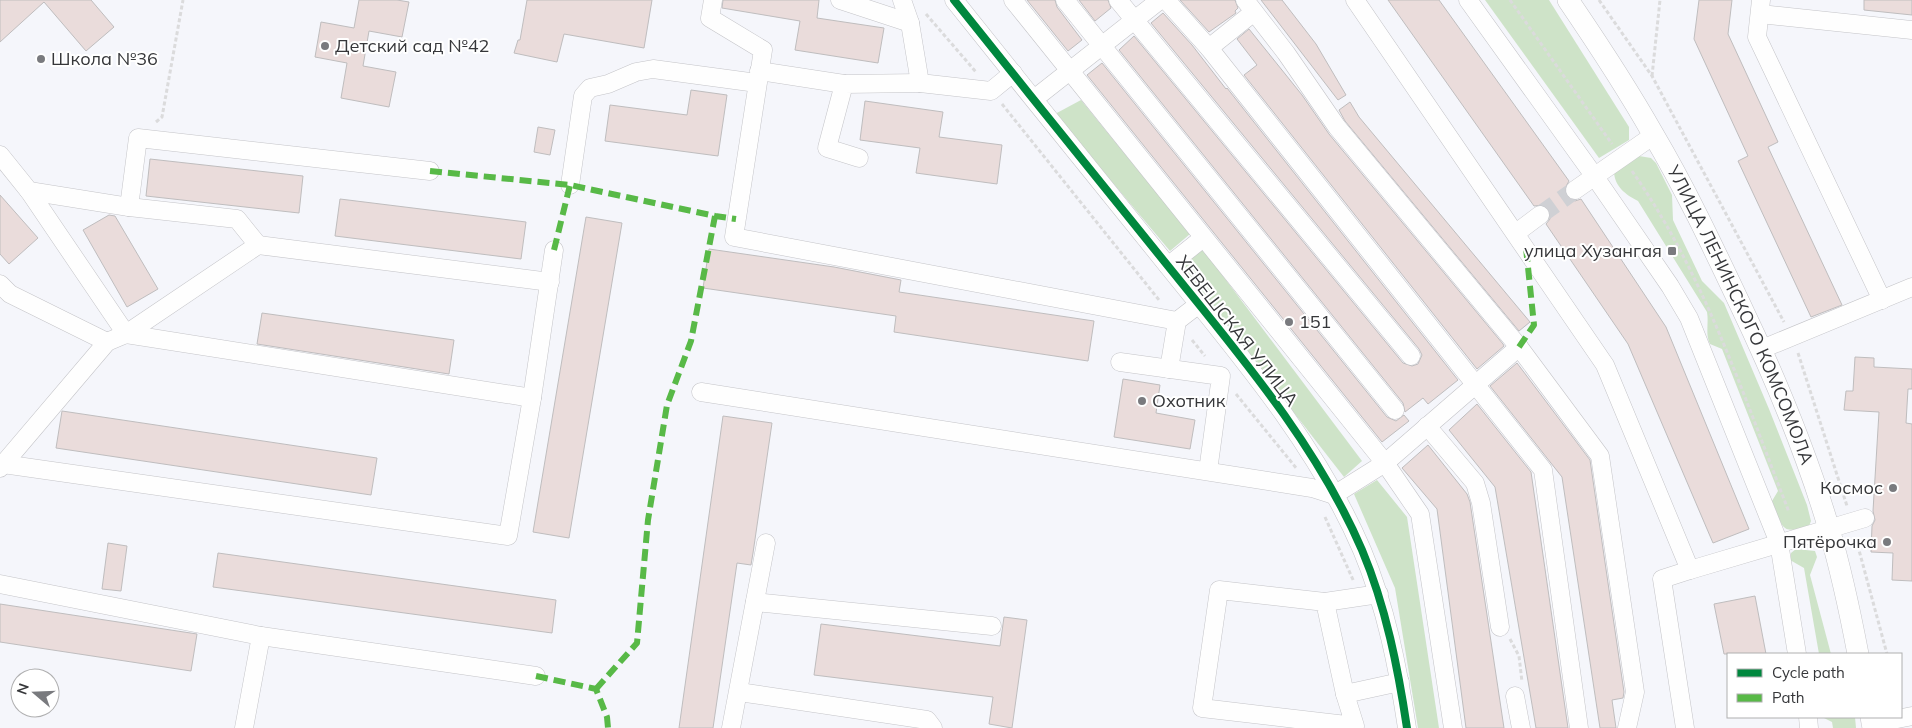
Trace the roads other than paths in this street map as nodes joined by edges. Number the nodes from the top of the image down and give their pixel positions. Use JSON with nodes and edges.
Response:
{"nodes":[{"id":1,"x":713,"y":0,"type":"edge"},
{"id":2,"x":840,"y":0,"type":"edge"},
{"id":3,"x":902,"y":0,"type":"edge"},
{"id":4,"x":954,"y":0,"type":"edge"},
{"id":5,"x":1013,"y":0,"type":"edge"},
{"id":6,"x":1064,"y":0,"type":"edge"},
{"id":7,"x":1118,"y":0,"type":"edge"},
{"id":8,"x":1160,"y":0,"type":"edge"},
{"id":9,"x":1166,"y":0,"type":"edge"},
{"id":10,"x":1355,"y":0,"type":"edge"},
{"id":11,"x":1468,"y":0,"type":"edge"},
{"id":12,"x":1568,"y":0,"type":"edge"},
{"id":13,"x":1249,"y":6,"type":"edge"},
{"id":14,"x":1760,"y":7,"type":"edge"},
{"id":15,"x":1134,"y":20,"type":"junction"},
{"id":16,"x":910,"y":24,"type":"junction"},
{"id":17,"x":1912,"y":30,"type":"edge"},
{"id":18,"x":1101,"y":46,"type":"junction"},
{"id":19,"x":1209,"y":48,"type":"junction"},
{"id":20,"x":1070,"y":70,"type":"junction"},
{"id":21,"x":1013,"y":73,"type":"junction"},
{"id":22,"x":758,"y":77,"type":"junction"},
{"id":23,"x":920,"y":83,"type":"junction"},
{"id":24,"x":844,"y":84,"type":"junction"},
{"id":25,"x":1034,"y":99,"type":"junction"},
{"id":26,"x":1654,"y":135,"type":"junction"},
{"id":27,"x":0,"y":155,"type":"edge"},
{"id":28,"x":859,"y":158,"type":"dead end"},
{"id":29,"x":430,"y":171,"type":"dead end"},
{"id":30,"x":1595,"y":177,"type":"junction"},
{"id":31,"x":570,"y":185,"type":"dead end"},
{"id":32,"x":1576,"y":190,"type":"tunnel mouth"},
{"id":33,"x":29,"y":191,"type":"junction"},
{"id":34,"x":129,"y":207,"type":"junction"},
{"id":35,"x":1540,"y":215,"type":"tunnel mouth"},
{"id":36,"x":1516,"y":233,"type":"junction"},
{"id":37,"x":1203,"y":238,"type":"junction"},
{"id":38,"x":258,"y":245,"type":"junction"},
{"id":39,"x":554,"y":250,"type":"dead end"},
{"id":40,"x":1168,"y":266,"type":"junction"},
{"id":41,"x":550,"y":282,"type":"junction"},
{"id":42,"x":0,"y":284,"type":"edge"},
{"id":43,"x":1912,"y":287,"type":"edge"},
{"id":44,"x":1882,"y":300,"type":"junction"},
{"id":45,"x":1199,"y":304,"type":"junction"},
{"id":46,"x":1177,"y":321,"type":"junction"},
{"id":47,"x":126,"y":334,"type":"junction"},
{"id":48,"x":107,"y":342,"type":"junction"},
{"id":49,"x":1519,"y":347,"type":"junction"},
{"id":50,"x":1762,"y":349,"type":"junction"},
{"id":51,"x":1411,"y":356,"type":"dead end"},
{"id":52,"x":1241,"y":357,"type":"junction"},
{"id":53,"x":1120,"y":362,"type":"dead end"},
{"id":54,"x":1169,"y":369,"type":"junction"},
{"id":55,"x":1221,"y":376,"type":"junction"},
{"id":56,"x":1475,"y":384,"type":"junction"},
{"id":57,"x":701,"y":392,"type":"dead end"},
{"id":58,"x":532,"y":398,"type":"junction"},
{"id":59,"x":1395,"y":410,"type":"dead end"},
{"id":60,"x":1427,"y":426,"type":"junction"},
{"id":61,"x":1384,"y":463,"type":"junction"},
{"id":62,"x":2,"y":466,"type":"edge"},
{"id":63,"x":1208,"y":472,"type":"junction"},
{"id":64,"x":1334,"y":495,"type":"junction"},
{"id":65,"x":1865,"y":518,"type":"dead end"},
{"id":66,"x":1829,"y":529,"type":"junction"},
{"id":67,"x":766,"y":543,"type":"dead end"},
{"id":68,"x":1779,"y":543,"type":"junction"},
{"id":69,"x":1690,"y":570,"type":"junction"},
{"id":70,"x":0,"y":584,"type":"edge"},
{"id":71,"x":1379,"y":594,"type":"junction"},
{"id":72,"x":755,"y":602,"type":"junction"},
{"id":73,"x":1325,"y":602,"type":"junction"},
{"id":74,"x":992,"y":626,"type":"dead end"},
{"id":75,"x":1500,"y":627,"type":"road end"},
{"id":76,"x":261,"y":636,"type":"junction"},
{"id":77,"x":1797,"y":653,"type":"edge"},
{"id":78,"x":1858,"y":653,"type":"edge"},
{"id":79,"x":536,"y":676,"type":"dead end"},
{"id":80,"x":1400,"y":682,"type":"junction"},
{"id":81,"x":739,"y":692,"type":"junction"},
{"id":82,"x":1345,"y":694,"type":"junction"},
{"id":83,"x":1515,"y":696,"type":"road end"},
{"id":84,"x":1901,"y":718,"type":"edge"},
{"id":85,"x":1872,"y":723,"type":"edge"},
{"id":86,"x":244,"y":728,"type":"edge"},
{"id":87,"x":731,"y":728,"type":"edge"},
{"id":88,"x":933,"y":728,"type":"edge"},
{"id":89,"x":1408,"y":728,"type":"edge"},
{"id":90,"x":1453,"y":728,"type":"edge"},
{"id":91,"x":1521,"y":728,"type":"edge"},
{"id":92,"x":1579,"y":728,"type":"edge"},
{"id":93,"x":1627,"y":728,"type":"edge"},
{"id":94,"x":1685,"y":728,"type":"edge"}],
"edges":[{"from":1,"to":22,"type":"street"},
{"from":2,"to":16,"type":"street"},
{"from":3,"to":16,"type":"street"},
{"from":4,"to":21,"type":"street","name":"ХЕВЕШСКАЯ УЛИЦА"},
{"from":5,"to":20,"type":"street"},
{"from":6,"to":18,"type":"street"},
{"from":7,"to":15,"type":"street"},
{"from":8,"to":15,"type":"street"},
{"from":9,"to":19,"type":"street"},
{"from":10,"to":36,"type":"street"},
{"from":11,"to":30,"type":"street"},
{"from":12,"to":26,"type":"main road","name":"УЛИЦА ЛЕНИНСКОГО КОМСОМОЛА"},
{"from":13,"to":19,"type":"street"},
{"from":13,"to":49,"type":"street"},
{"from":14,"to":17,"type":"street"},
{"from":14,"to":44,"type":"street"},
{"from":15,"to":18,"type":"street"},
{"from":15,"to":51,"type":"street"},
{"from":16,"to":23,"type":"street"},
{"from":18,"to":20,"type":"street"},
{"from":18,"to":59,"type":"street"},
{"from":19,"to":56,"type":"street"},
{"from":20,"to":25,"type":"street"},
{"from":20,"to":37,"type":"street"},
{"from":21,"to":23,"type":"street"},
{"from":21,"to":25,"type":"street","name":"ХЕВЕШСКАЯ УЛИЦА"},
{"from":22,"to":24,"type":"street"},
{"from":22,"to":31,"type":"street"},
{"from":22,"to":46,"type":"street"},
{"from":23,"to":24,"type":"street"},
{"from":24,"to":28,"type":"street"},
{"from":25,"to":40,"type":"street","name":"ХЕВЕШСКАЯ УЛИЦА"},
{"from":26,"to":30,"type":"street"},
{"from":26,"to":50,"type":"main road","name":"УЛИЦА ЛЕНИНСКОГО КОМСОМОЛА"},
{"from":27,"to":33,"type":"street"},
{"from":29,"to":34,"type":"street"},
{"from":30,"to":32,"type":"street"},
{"from":30,"to":68,"type":"street"},
{"from":33,"to":34,"type":"street"},
{"from":33,"to":47,"type":"street"},
{"from":34,"to":38,"type":"street"},
{"from":35,"to":36,"type":"street"},
{"from":36,"to":69,"type":"street"},
{"from":37,"to":40,"type":"street"},
{"from":37,"to":61,"type":"street"},
{"from":38,"to":41,"type":"street"},
{"from":38,"to":47,"type":"street"},
{"from":39,"to":41,"type":"street"},
{"from":40,"to":45,"type":"street","name":"ХЕВЕШСКАЯ УЛИЦА"},
{"from":41,"to":58,"type":"street"},
{"from":42,"to":48,"type":"street"},
{"from":43,"to":44,"type":"street"},
{"from":44,"to":50,"type":"street"},
{"from":45,"to":46,"type":"street"},
{"from":45,"to":52,"type":"street","name":"ХЕВЕШСКАЯ УЛИЦА"},
{"from":46,"to":54,"type":"street"},
{"from":47,"to":48,"type":"street"},
{"from":47,"to":58,"type":"street"},
{"from":48,"to":62,"type":"street"},
{"from":49,"to":56,"type":"street"},
{"from":49,"to":93,"type":"street"},
{"from":50,"to":66,"type":"main road","name":"УЛИЦА ЛЕНИНСКОГО КОМСОМОЛА"},
{"from":52,"to":55,"type":"street"},
{"from":52,"to":64,"type":"street","name":"ХЕВЕШСКАЯ УЛИЦА"},
{"from":53,"to":54,"type":"street"},
{"from":54,"to":55,"type":"street"},
{"from":55,"to":63,"type":"street"},
{"from":56,"to":60,"type":"street"},
{"from":56,"to":92,"type":"street"},
{"from":57,"to":63,"type":"street"},
{"from":58,"to":62,"type":"street"},
{"from":60,"to":61,"type":"street"},
{"from":60,"to":75,"type":"street"},
{"from":61,"to":64,"type":"street"},
{"from":61,"to":90,"type":"street"},
{"from":63,"to":64,"type":"street"},
{"from":64,"to":71,"type":"street","name":"ХЕВЕШСКАЯ УЛИЦА"},
{"from":65,"to":66,"type":"street"},
{"from":66,"to":68,"type":"street"},
{"from":66,"to":78,"type":"main road","name":"УЛИЦА ЛЕНИНСКОГО КОМСОМОЛА"},
{"from":67,"to":72,"type":"street"},
{"from":68,"to":69,"type":"street"},
{"from":68,"to":77,"type":"street"},
{"from":69,"to":94,"type":"street"},
{"from":70,"to":76,"type":"street"},
{"from":71,"to":73,"type":"street"},
{"from":71,"to":80,"type":"street","name":"ХЕВЕШСКАЯ УЛИЦА"},
{"from":72,"to":74,"type":"street"},
{"from":72,"to":81,"type":"street"},
{"from":73,"to":82,"type":"street"},
{"from":73,"to":82,"type":"street"},
{"from":76,"to":79,"type":"street"},
{"from":76,"to":86,"type":"street"},
{"from":80,"to":82,"type":"street"},
{"from":80,"to":89,"type":"street","name":"ХЕВЕШСКАЯ УЛИЦА"},
{"from":81,"to":87,"type":"street"},
{"from":81,"to":88,"type":"street"},
{"from":83,"to":91,"type":"street"},
{"from":84,"to":85,"type":"street"}]}
